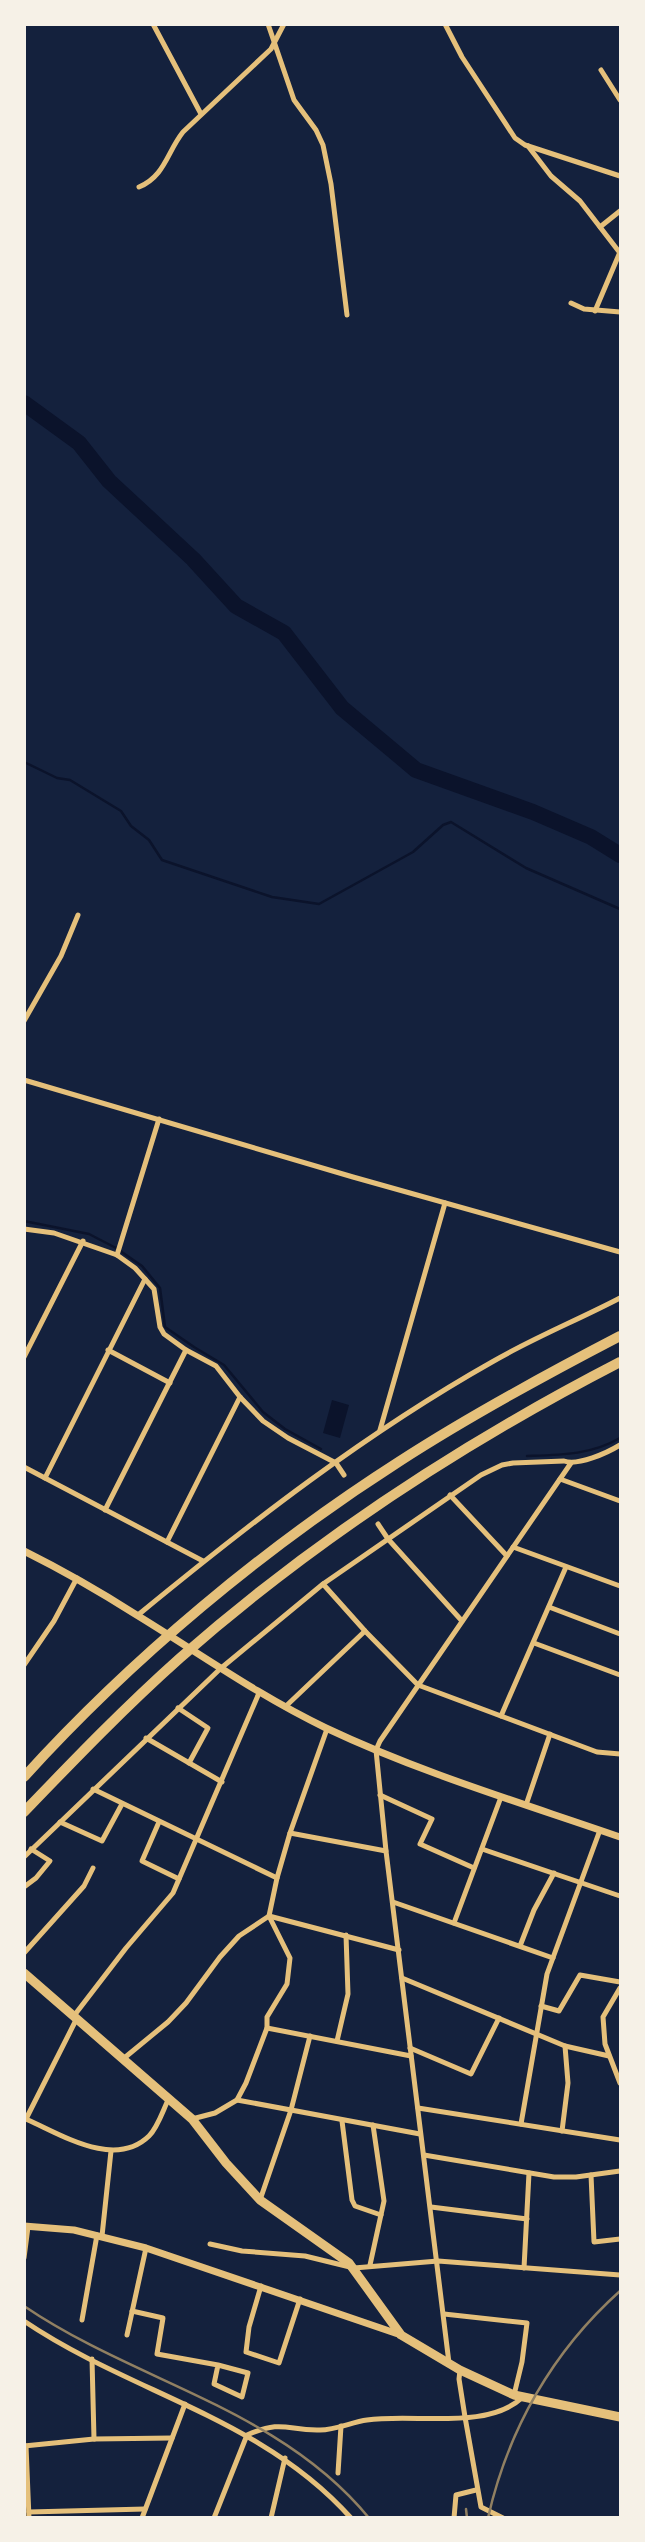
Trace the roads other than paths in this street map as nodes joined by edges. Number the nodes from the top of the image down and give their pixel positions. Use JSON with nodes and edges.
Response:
{"nodes":[{"id":1,"x":153,"y":24,"type":"edge"},
{"id":2,"x":268,"y":24,"type":"edge"},
{"id":3,"x":284,"y":24,"type":"edge"},
{"id":4,"x":445,"y":24,"type":"edge"},
{"id":5,"x":275,"y":45,"type":"junction"},
{"id":6,"x":601,"y":70,"type":"dead end"},
{"id":7,"x":621,"y":100,"type":"edge"},
{"id":8,"x":201,"y":114,"type":"junction"},
{"id":9,"x":528,"y":146,"type":"junction"},
{"id":10,"x":621,"y":176,"type":"edge"},
{"id":11,"x":139,"y":187,"type":"dead end"},
{"id":12,"x":621,"y":211,"type":"edge"},
{"id":13,"x":600,"y":228,"type":"junction"},
{"id":14,"x":620,"y":252,"type":"edge"},
{"id":15,"x":571,"y":303,"type":"dead end"},
{"id":16,"x":595,"y":311,"type":"junction"},
{"id":17,"x":621,"y":312,"type":"edge"},
{"id":18,"x":347,"y":315,"type":"dead end"},
{"id":19,"x":78,"y":915,"type":"dead end"},
{"id":20,"x":24,"y":1021,"type":"edge"},
{"id":21,"x":24,"y":1080,"type":"edge"},
{"id":22,"x":159,"y":1119,"type":"junction"},
{"id":23,"x":445,"y":1202,"type":"junction"},
{"id":24,"x":24,"y":1229,"type":"edge"},
{"id":25,"x":83,"y":1241,"type":"junction"},
{"id":26,"x":621,"y":1252,"type":"edge"},
{"id":27,"x":117,"y":1255,"type":"junction"},
{"id":28,"x":145,"y":1279,"type":"junction"},
{"id":29,"x":621,"y":1298,"type":"edge"},
{"id":30,"x":621,"y":1336,"type":"edge"},
{"id":31,"x":108,"y":1350,"type":"junction"},
{"id":32,"x":186,"y":1350,"type":"junction"},
{"id":33,"x":24,"y":1357,"type":"edge"},
{"id":34,"x":621,"y":1362,"type":"edge"},
{"id":35,"x":170,"y":1383,"type":"junction"},
{"id":36,"x":240,"y":1397,"type":"junction"},
{"id":37,"x":380,"y":1430,"type":"junction"},
{"id":38,"x":621,"y":1445,"type":"edge"},
{"id":39,"x":336,"y":1463,"type":"junction"},
{"id":40,"x":571,"y":1463,"type":"junction"},
{"id":41,"x":24,"y":1467,"type":"edge"},
{"id":42,"x":344,"y":1475,"type":"dead end"},
{"id":43,"x":45,"y":1478,"type":"junction"},
{"id":44,"x":560,"y":1479,"type":"junction"},
{"id":45,"x":450,"y":1495,"type":"junction"},
{"id":46,"x":621,"y":1502,"type":"edge"},
{"id":47,"x":105,"y":1510,"type":"junction"},
{"id":48,"x":377,"y":1524,"type":"dead end"},
{"id":49,"x":388,"y":1539,"type":"junction"},
{"id":50,"x":167,"y":1542,"type":"junction"},
{"id":51,"x":513,"y":1547,"type":"junction"},
{"id":52,"x":24,"y":1551,"type":"edge"},
{"id":53,"x":507,"y":1556,"type":"junction"},
{"id":54,"x":203,"y":1561,"type":"junction"},
{"id":55,"x":566,"y":1567,"type":"junction"},
{"id":56,"x":77,"y":1578,"type":"junction"},
{"id":57,"x":323,"y":1584,"type":"junction"},
{"id":58,"x":621,"y":1586,"type":"edge"},
{"id":59,"x":549,"y":1607,"type":"junction"},
{"id":60,"x":138,"y":1615,"type":"junction"},
{"id":61,"x":461,"y":1621,"type":"junction"},
{"id":62,"x":365,"y":1631,"type":"junction"},
{"id":63,"x":621,"y":1634,"type":"edge"},
{"id":64,"x":534,"y":1643,"type":"junction"},
{"id":65,"x":27,"y":1657,"type":"edge"},
{"id":66,"x":24,"y":1665,"type":"edge"},
{"id":67,"x":219,"y":1669,"type":"junction"},
{"id":68,"x":621,"y":1675,"type":"edge"},
{"id":69,"x":418,"y":1685,"type":"junction"},
{"id":70,"x":259,"y":1693,"type":"junction"},
{"id":71,"x":285,"y":1707,"type":"junction"},
{"id":72,"x":178,"y":1708,"type":"junction"},
{"id":73,"x":501,"y":1716,"type":"junction"},
{"id":74,"x":327,"y":1728,"type":"junction"},
{"id":75,"x":550,"y":1734,"type":"junction"},
{"id":76,"x":146,"y":1738,"type":"junction"},
{"id":77,"x":376,"y":1750,"type":"junction"},
{"id":78,"x":621,"y":1754,"type":"edge"},
{"id":79,"x":189,"y":1763,"type":"junction"},
{"id":80,"x":24,"y":1777,"type":"edge"},
{"id":81,"x":222,"y":1783,"type":"junction"},
{"id":82,"x":93,"y":1789,"type":"junction"},
{"id":83,"x":380,"y":1795,"type":"junction"},
{"id":84,"x":501,"y":1797,"type":"junction"},
{"id":85,"x":122,"y":1804,"type":"junction"},
{"id":86,"x":526,"y":1805,"type":"junction"},
{"id":87,"x":24,"y":1812,"type":"edge"},
{"id":88,"x":60,"y":1822,"type":"junction"},
{"id":89,"x":159,"y":1822,"type":"junction"},
{"id":90,"x":600,"y":1830,"type":"junction"},
{"id":91,"x":290,"y":1833,"type":"junction"},
{"id":92,"x":621,"y":1837,"type":"edge"},
{"id":93,"x":197,"y":1840,"type":"junction"},
{"id":94,"x":31,"y":1849,"type":"junction"},
{"id":95,"x":482,"y":1849,"type":"junction"},
{"id":96,"x":386,"y":1851,"type":"junction"},
{"id":97,"x":24,"y":1857,"type":"edge"},
{"id":98,"x":93,"y":1868,"type":"dead end"},
{"id":99,"x":474,"y":1868,"type":"junction"},
{"id":100,"x":554,"y":1873,"type":"junction"},
{"id":101,"x":276,"y":1878,"type":"junction"},
{"id":102,"x":179,"y":1879,"type":"junction"},
{"id":103,"x":581,"y":1883,"type":"junction"},
{"id":104,"x":24,"y":1887,"type":"edge"},
{"id":105,"x":621,"y":1896,"type":"edge"},
{"id":106,"x":393,"y":1902,"type":"junction"},
{"id":107,"x":269,"y":1916,"type":"junction"},
{"id":108,"x":454,"y":1923,"type":"junction"},
{"id":109,"x":346,"y":1935,"type":"junction"},
{"id":110,"x":520,"y":1946,"type":"junction"},
{"id":111,"x":399,"y":1950,"type":"junction"},
{"id":112,"x":24,"y":1953,"type":"edge"},
{"id":113,"x":553,"y":1958,"type":"junction"},
{"id":114,"x":24,"y":1973,"type":"edge"},
{"id":115,"x":402,"y":1978,"type":"junction"},
{"id":116,"x":621,"y":1982,"type":"edge"},
{"id":117,"x":621,"y":1988,"type":"edge"},
{"id":118,"x":541,"y":2006,"type":"junction"},
{"id":119,"x":499,"y":2018,"type":"junction"},
{"id":120,"x":75,"y":2019,"type":"junction"},
{"id":121,"x":267,"y":2028,"type":"junction"},
{"id":122,"x":537,"y":2035,"type":"junction"},
{"id":123,"x":310,"y":2036,"type":"junction"},
{"id":124,"x":337,"y":2041,"type":"junction"},
{"id":125,"x":565,"y":2046,"type":"junction"},
{"id":126,"x":411,"y":2048,"type":"junction"},
{"id":127,"x":411,"y":2056,"type":"junction"},
{"id":128,"x":609,"y":2056,"type":"junction"},
{"id":129,"x":123,"y":2059,"type":"junction"},
{"id":130,"x":621,"y":2083,"type":"edge"},
{"id":131,"x":169,"y":2098,"type":"junction"},
{"id":132,"x":237,"y":2100,"type":"junction"},
{"id":133,"x":418,"y":2108,"type":"junction"},
{"id":134,"x":291,"y":2110,"type":"junction"},
{"id":135,"x":26,"y":2119,"type":"edge"},
{"id":136,"x":192,"y":2119,"type":"junction"},
{"id":137,"x":342,"y":2121,"type":"junction"},
{"id":138,"x":521,"y":2124,"type":"junction"},
{"id":139,"x":373,"y":2125,"type":"junction"},
{"id":140,"x":562,"y":2131,"type":"junction"},
{"id":141,"x":420,"y":2134,"type":"junction"},
{"id":142,"x":621,"y":2140,"type":"edge"},
{"id":143,"x":111,"y":2151,"type":"junction"},
{"id":144,"x":424,"y":2155,"type":"junction"},
{"id":145,"x":621,"y":2171,"type":"edge"},
{"id":146,"x":529,"y":2173,"type":"junction"},
{"id":147,"x":591,"y":2175,"type":"junction"},
{"id":148,"x":260,"y":2200,"type":"junction"},
{"id":149,"x":431,"y":2207,"type":"junction"},
{"id":150,"x":381,"y":2215,"type":"junction"},
{"id":151,"x":527,"y":2219,"type":"junction"},
{"id":152,"x":26,"y":2226,"type":"edge"},
{"id":153,"x":100,"y":2235,"type":"junction"},
{"id":154,"x":621,"y":2239,"type":"edge"},
{"id":155,"x":210,"y":2244,"type":"dead end"},
{"id":156,"x":146,"y":2248,"type":"junction"},
{"id":157,"x":24,"y":2258,"type":"edge"},
{"id":158,"x":438,"y":2261,"type":"junction"},
{"id":159,"x":370,"y":2265,"type":"junction"},
{"id":160,"x":354,"y":2268,"type":"junction"},
{"id":161,"x":524,"y":2269,"type":"junction"},
{"id":162,"x":621,"y":2275,"type":"edge"},
{"id":163,"x":261,"y":2286,"type":"junction"},
{"id":164,"x":300,"y":2299,"type":"junction"},
{"id":165,"x":132,"y":2311,"type":"junction"},
{"id":166,"x":444,"y":2315,"type":"junction"},
{"id":167,"x":82,"y":2320,"type":"dead end"},
{"id":168,"x":24,"y":2321,"type":"edge"},
{"id":169,"x":127,"y":2335,"type":"dead end"},
{"id":170,"x":401,"y":2335,"type":"junction"},
{"id":171,"x":92,"y":2359,"type":"junction"},
{"id":172,"x":449,"y":2363,"type":"junction"},
{"id":173,"x":218,"y":2365,"type":"junction"},
{"id":174,"x":460,"y":2370,"type":"junction"},
{"id":175,"x":519,"y":2396,"type":"junction"},
{"id":176,"x":185,"y":2404,"type":"junction"},
{"id":177,"x":465,"y":2417,"type":"junction"},
{"id":178,"x":621,"y":2417,"type":"edge"},
{"id":179,"x":341,"y":2426,"type":"junction"},
{"id":180,"x":247,"y":2435,"type":"junction"},
{"id":181,"x":172,"y":2438,"type":"junction"},
{"id":182,"x":94,"y":2439,"type":"junction"},
{"id":183,"x":25,"y":2446,"type":"edge"},
{"id":184,"x":285,"y":2458,"type":"junction"},
{"id":185,"x":338,"y":2473,"type":"dead end"},
{"id":186,"x":26,"y":2484,"type":"edge"},
{"id":187,"x":476,"y":2490,"type":"junction"},
{"id":188,"x":145,"y":2509,"type":"junction"},
{"id":189,"x":29,"y":2515,"type":"edge"},
{"id":190,"x":142,"y":2518,"type":"edge"},
{"id":191,"x":214,"y":2518,"type":"edge"},
{"id":192,"x":271,"y":2518,"type":"edge"},
{"id":193,"x":351,"y":2518,"type":"edge"},
{"id":194,"x":454,"y":2518,"type":"edge"},
{"id":195,"x":503,"y":2518,"type":"edge"}],
"edges":[{"from":1,"to":8,"type":"street"},
{"from":2,"to":5,"type":"street"},
{"from":3,"to":5,"type":"street"},
{"from":4,"to":9,"type":"street"},
{"from":5,"to":8,"type":"street"},
{"from":5,"to":18,"type":"street"},
{"from":6,"to":7,"type":"street"},
{"from":8,"to":11,"type":"street"},
{"from":9,"to":10,"type":"street"},
{"from":9,"to":13,"type":"street"},
{"from":12,"to":13,"type":"street"},
{"from":13,"to":14,"type":"street"},
{"from":14,"to":16,"type":"street"},
{"from":15,"to":16,"type":"street"},
{"from":16,"to":17,"type":"street"},
{"from":19,"to":20,"type":"street"},
{"from":21,"to":22,"type":"street"},
{"from":22,"to":23,"type":"street"},
{"from":22,"to":27,"type":"street"},
{"from":23,"to":26,"type":"street"},
{"from":23,"to":37,"type":"street"},
{"from":24,"to":25,"type":"street"},
{"from":25,"to":27,"type":"street"},
{"from":25,"to":33,"type":"street"},
{"from":27,"to":28,"type":"street"},
{"from":28,"to":31,"type":"street"},
{"from":28,"to":32,"type":"street"},
{"from":29,"to":37,"type":"street"},
{"from":30,"to":80,"type":"highway"},
{"from":31,"to":35,"type":"street"},
{"from":31,"to":43,"type":"street"},
{"from":32,"to":35,"type":"street"},
{"from":32,"to":36,"type":"street"},
{"from":34,"to":87,"type":"highway"},
{"from":35,"to":47,"type":"street"},
{"from":36,"to":39,"type":"street"},
{"from":36,"to":50,"type":"street"},
{"from":37,"to":39,"type":"street"},
{"from":38,"to":40,"type":"street"},
{"from":39,"to":42,"type":"street"},
{"from":39,"to":54,"type":"street"},
{"from":40,"to":44,"type":"street"},
{"from":40,"to":45,"type":"street"},
{"from":41,"to":43,"type":"street"},
{"from":43,"to":47,"type":"street"},
{"from":44,"to":46,"type":"street"},
{"from":44,"to":51,"type":"street"},
{"from":45,"to":49,"type":"street"},
{"from":45,"to":53,"type":"street"},
{"from":47,"to":50,"type":"street"},
{"from":48,"to":49,"type":"street"},
{"from":49,"to":57,"type":"street"},
{"from":49,"to":61,"type":"street"},
{"from":50,"to":54,"type":"street"},
{"from":51,"to":53,"type":"street"},
{"from":51,"to":55,"type":"street"},
{"from":52,"to":56,"type":"street"},
{"from":53,"to":61,"type":"street"},
{"from":54,"to":60,"type":"street"},
{"from":55,"to":58,"type":"street"},
{"from":55,"to":59,"type":"street"},
{"from":56,"to":60,"type":"street"},
{"from":56,"to":65,"type":"street"},
{"from":57,"to":62,"type":"street"},
{"from":57,"to":67,"type":"street"},
{"from":59,"to":63,"type":"street"},
{"from":59,"to":64,"type":"street"},
{"from":60,"to":67,"type":"street"},
{"from":61,"to":69,"type":"street"},
{"from":62,"to":69,"type":"street"},
{"from":62,"to":71,"type":"street"},
{"from":64,"to":68,"type":"street"},
{"from":64,"to":73,"type":"street"},
{"from":65,"to":66,"type":"street"},
{"from":67,"to":70,"type":"street"},
{"from":67,"to":72,"type":"street"},
{"from":69,"to":73,"type":"street"},
{"from":69,"to":77,"type":"street"},
{"from":70,"to":71,"type":"street"},
{"from":70,"to":81,"type":"street"},
{"from":71,"to":74,"type":"street"},
{"from":72,"to":76,"type":"street"},
{"from":72,"to":79,"type":"street"},
{"from":73,"to":75,"type":"street"},
{"from":74,"to":77,"type":"street"},
{"from":74,"to":91,"type":"street"},
{"from":75,"to":78,"type":"street"},
{"from":75,"to":86,"type":"street"},
{"from":76,"to":79,"type":"street"},
{"from":76,"to":82,"type":"street"},
{"from":77,"to":83,"type":"street"},
{"from":77,"to":84,"type":"street"},
{"from":79,"to":81,"type":"street"},
{"from":81,"to":93,"type":"street"},
{"from":82,"to":85,"type":"street"},
{"from":82,"to":88,"type":"street"},
{"from":83,"to":96,"type":"street"},
{"from":83,"to":99,"type":"street"},
{"from":84,"to":86,"type":"street"},
{"from":84,"to":95,"type":"street"},
{"from":85,"to":88,"type":"street"},
{"from":85,"to":89,"type":"street"},
{"from":86,"to":90,"type":"street"},
{"from":88,"to":94,"type":"street"},
{"from":89,"to":93,"type":"street"},
{"from":89,"to":102,"type":"street"},
{"from":90,"to":92,"type":"street"},
{"from":90,"to":103,"type":"street"},
{"from":91,"to":96,"type":"street"},
{"from":91,"to":101,"type":"street"},
{"from":93,"to":101,"type":"street"},
{"from":93,"to":102,"type":"street"},
{"from":94,"to":97,"type":"street"},
{"from":94,"to":104,"type":"street"},
{"from":95,"to":99,"type":"street"},
{"from":95,"to":100,"type":"street"},
{"from":96,"to":106,"type":"street"},
{"from":98,"to":112,"type":"street"},
{"from":99,"to":108,"type":"street"},
{"from":100,"to":103,"type":"street"},
{"from":100,"to":110,"type":"street"},
{"from":101,"to":107,"type":"street"},
{"from":102,"to":120,"type":"street"},
{"from":103,"to":105,"type":"street"},
{"from":103,"to":113,"type":"street"},
{"from":106,"to":108,"type":"street"},
{"from":106,"to":111,"type":"street"},
{"from":107,"to":109,"type":"street"},
{"from":107,"to":121,"type":"street"},
{"from":107,"to":129,"type":"street"},
{"from":108,"to":110,"type":"street"},
{"from":109,"to":111,"type":"street"},
{"from":109,"to":124,"type":"street"},
{"from":110,"to":113,"type":"street"},
{"from":111,"to":115,"type":"street"},
{"from":113,"to":118,"type":"street"},
{"from":114,"to":120,"type":"main road"},
{"from":115,"to":119,"type":"street"},
{"from":115,"to":126,"type":"street"},
{"from":116,"to":118,"type":"street"},
{"from":117,"to":128,"type":"street"},
{"from":118,"to":122,"type":"street"},
{"from":119,"to":122,"type":"street"},
{"from":119,"to":126,"type":"street"},
{"from":120,"to":129,"type":"main road"},
{"from":120,"to":135,"type":"street"},
{"from":121,"to":123,"type":"street"},
{"from":121,"to":132,"type":"street"},
{"from":122,"to":125,"type":"street"},
{"from":122,"to":138,"type":"street"},
{"from":123,"to":124,"type":"street"},
{"from":123,"to":134,"type":"street"},
{"from":124,"to":127,"type":"street"},
{"from":125,"to":128,"type":"street"},
{"from":125,"to":140,"type":"street"},
{"from":126,"to":127,"type":"street"},
{"from":127,"to":133,"type":"street"},
{"from":128,"to":130,"type":"street"},
{"from":129,"to":131,"type":"main road"},
{"from":131,"to":136,"type":"main road"},
{"from":131,"to":143,"type":"street"},
{"from":132,"to":134,"type":"street"},
{"from":132,"to":136,"type":"street"},
{"from":133,"to":138,"type":"street"},
{"from":133,"to":141,"type":"street"},
{"from":134,"to":137,"type":"street"},
{"from":134,"to":148,"type":"street"},
{"from":135,"to":143,"type":"street"},
{"from":136,"to":148,"type":"main road"},
{"from":137,"to":139,"type":"street"},
{"from":137,"to":150,"type":"street"},
{"from":138,"to":140,"type":"street"},
{"from":139,"to":141,"type":"street"},
{"from":139,"to":150,"type":"street"},
{"from":140,"to":142,"type":"street"},
{"from":141,"to":144,"type":"street"},
{"from":143,"to":153,"type":"street"},
{"from":144,"to":146,"type":"street"},
{"from":144,"to":149,"type":"street"},
{"from":145,"to":147,"type":"street"},
{"from":146,"to":147,"type":"street"},
{"from":146,"to":151,"type":"street"},
{"from":147,"to":154,"type":"street"},
{"from":148,"to":160,"type":"main road"},
{"from":149,"to":151,"type":"street"},
{"from":149,"to":158,"type":"street"},
{"from":150,"to":159,"type":"street"},
{"from":151,"to":161,"type":"street"},
{"from":152,"to":153,"type":"street"},
{"from":152,"to":157,"type":"street"},
{"from":153,"to":156,"type":"street"},
{"from":153,"to":167,"type":"street"},
{"from":155,"to":160,"type":"street"},
{"from":156,"to":163,"type":"street"},
{"from":156,"to":165,"type":"street"},
{"from":158,"to":159,"type":"street"},
{"from":158,"to":161,"type":"street"},
{"from":158,"to":166,"type":"street"},
{"from":159,"to":160,"type":"street"},
{"from":160,"to":170,"type":"main road"},
{"from":161,"to":162,"type":"street"},
{"from":163,"to":164,"type":"street"},
{"from":163,"to":164,"type":"street"},
{"from":164,"to":170,"type":"street"},
{"from":165,"to":169,"type":"street"},
{"from":165,"to":173,"type":"street"},
{"from":166,"to":172,"type":"street"},
{"from":166,"to":175,"type":"street"},
{"from":168,"to":171,"type":"street"},
{"from":170,"to":172,"type":"main road"},
{"from":171,"to":176,"type":"street"},
{"from":171,"to":182,"type":"street"},
{"from":172,"to":174,"type":"main road"},
{"from":173,"to":173,"type":"street"},
{"from":174,"to":175,"type":"main road"},
{"from":174,"to":177,"type":"street"},
{"from":175,"to":177,"type":"street"},
{"from":175,"to":178,"type":"main road"},
{"from":176,"to":180,"type":"street"},
{"from":176,"to":181,"type":"street"},
{"from":177,"to":179,"type":"street"},
{"from":177,"to":187,"type":"street"},
{"from":179,"to":180,"type":"street"},
{"from":179,"to":185,"type":"street"},
{"from":180,"to":184,"type":"street"},
{"from":180,"to":191,"type":"street"},
{"from":181,"to":182,"type":"street"},
{"from":181,"to":188,"type":"street"},
{"from":182,"to":183,"type":"street"},
{"from":183,"to":186,"type":"street"},
{"from":184,"to":192,"type":"street"},
{"from":184,"to":193,"type":"street"},
{"from":186,"to":189,"type":"street"},
{"from":187,"to":194,"type":"street"},
{"from":187,"to":195,"type":"street"},
{"from":188,"to":189,"type":"street"},
{"from":188,"to":190,"type":"street"}]}
